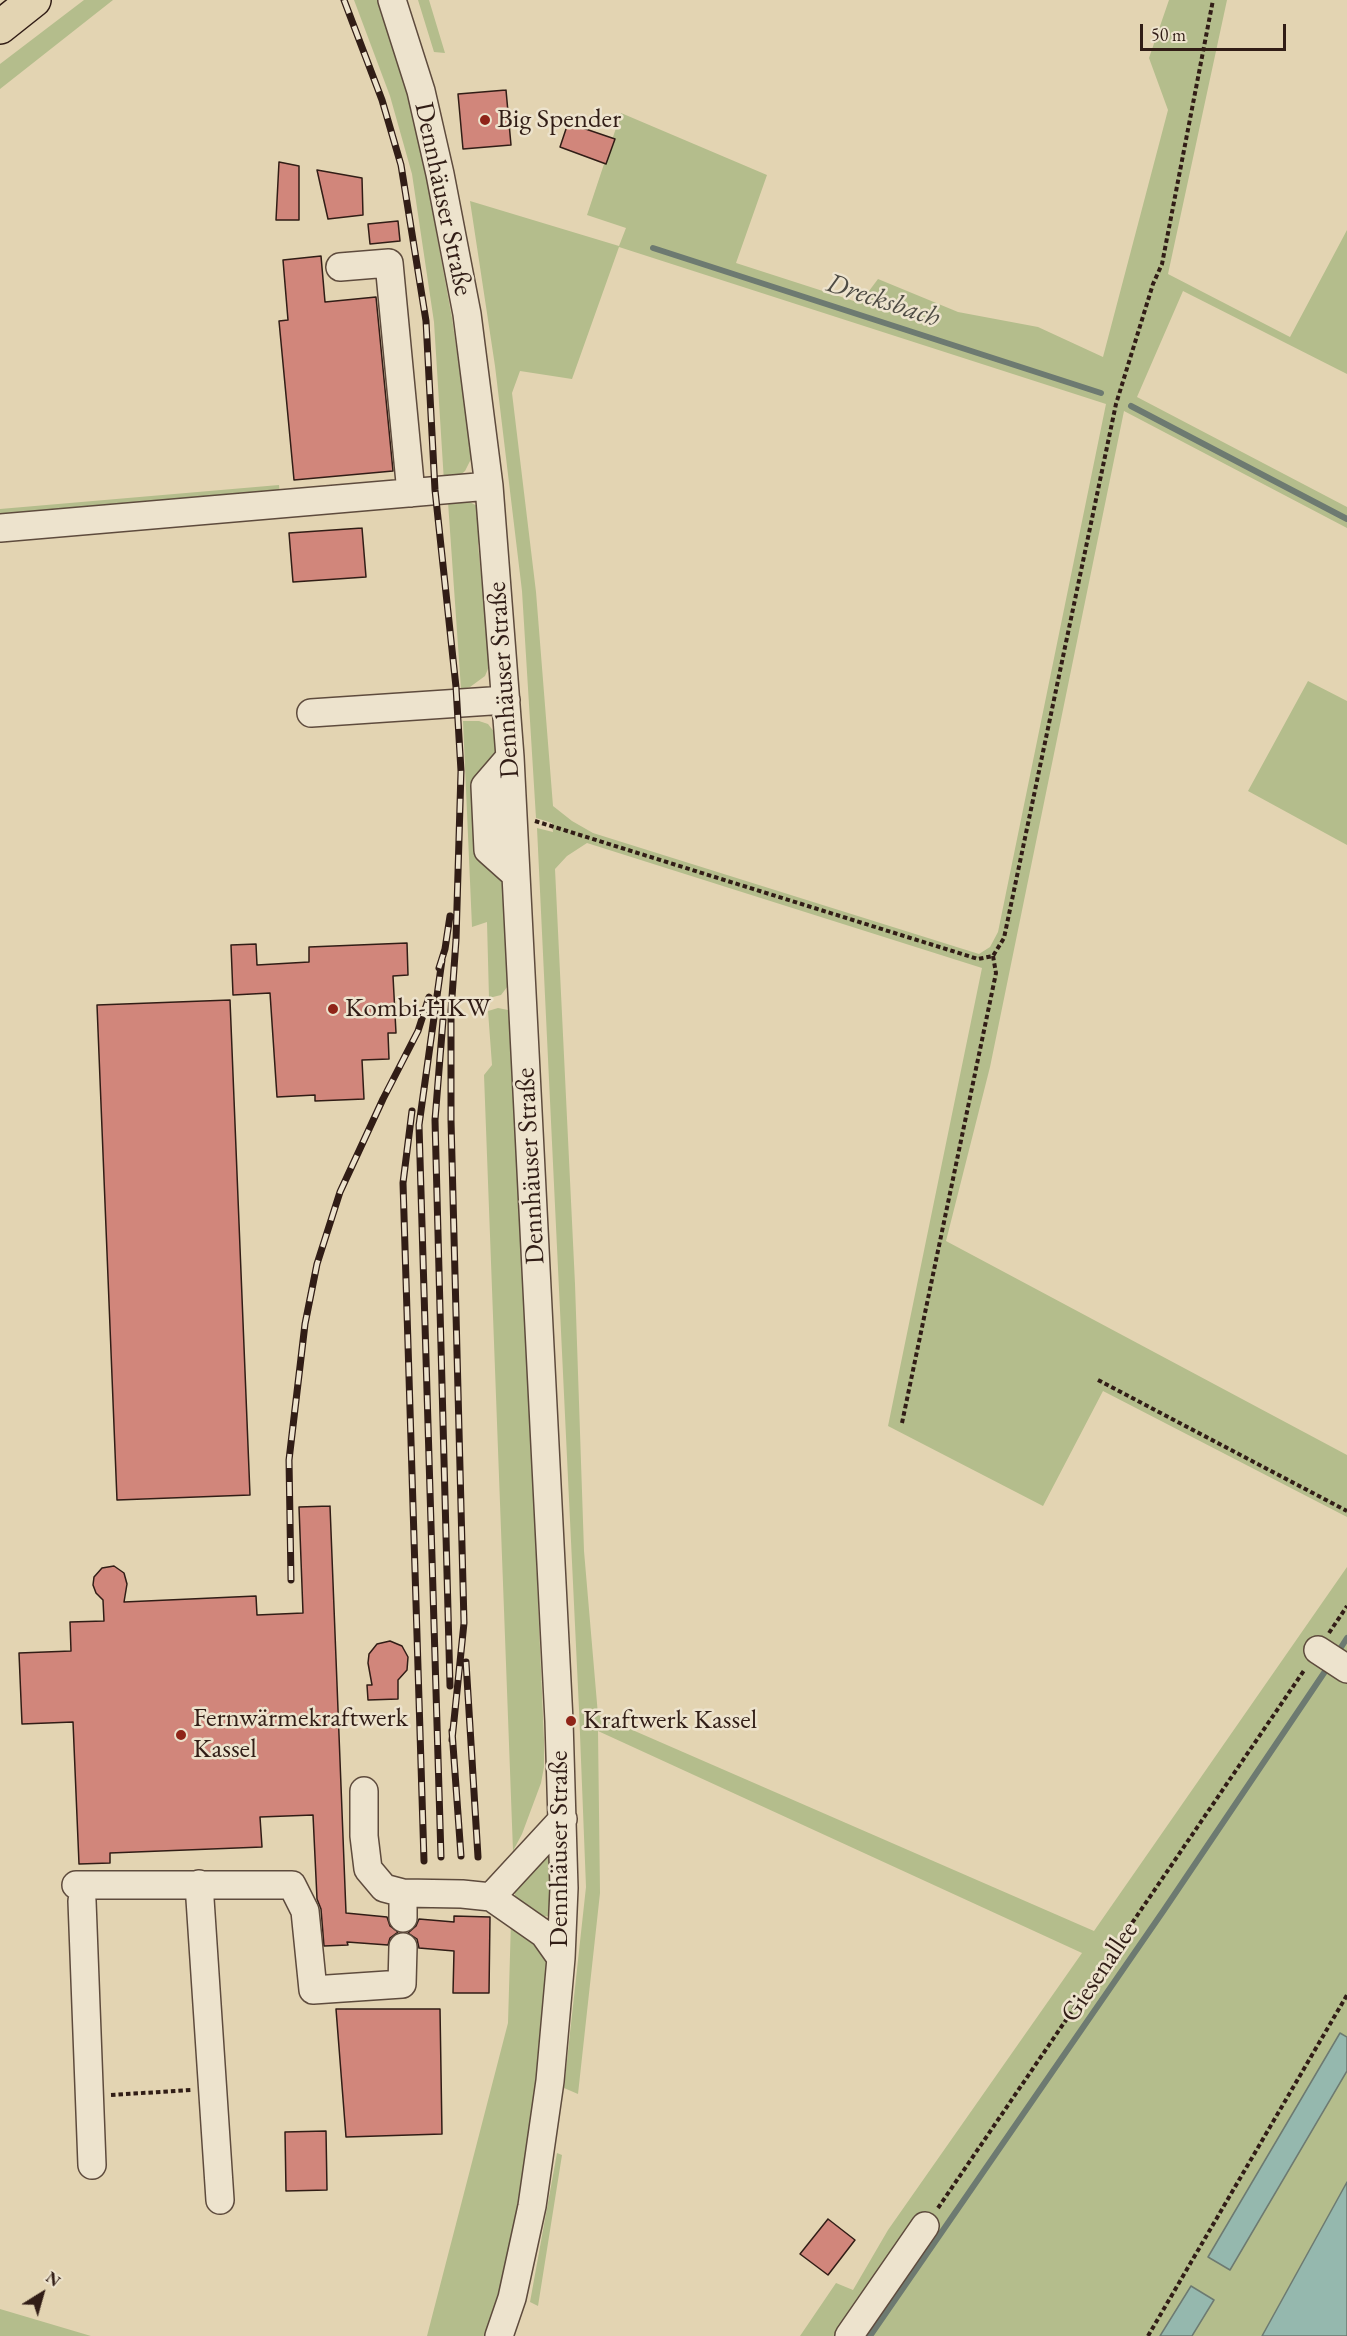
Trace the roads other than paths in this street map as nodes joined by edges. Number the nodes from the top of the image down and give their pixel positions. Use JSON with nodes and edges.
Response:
{"nodes":[{"id":1,"x":34,"y":0,"type":"edge"},
{"id":2,"x":392,"y":0,"type":"edge"},
{"id":3,"x":0,"y":27,"type":"edge"},
{"id":4,"x":340,"y":267,"type":"dead end"},
{"id":5,"x":489,"y":486,"type":"junction"},
{"id":6,"x":411,"y":493,"type":"junction"},
{"id":7,"x":0,"y":528,"type":"edge"},
{"id":8,"x":507,"y":700,"type":"junction"},
{"id":9,"x":311,"y":713,"type":"dead end"},
{"id":10,"x":510,"y":757,"type":"junction"},
{"id":11,"x":516,"y":875,"type":"junction"},
{"id":12,"x":1318,"y":1650,"type":"road end"},
{"id":13,"x":1347,"y":1669,"type":"edge"},
{"id":14,"x":364,"y":1791,"type":"dead end"},
{"id":15,"x":563,"y":1819,"type":"junction"},
{"id":16,"x":199,"y":1884,"type":"junction"},
{"id":17,"x":491,"y":1898,"type":"junction"},
{"id":18,"x":403,"y":1947,"type":"dead end"},
{"id":19,"x":561,"y":1959,"type":"junction"},
{"id":20,"x":92,"y":2165,"type":"dead end"},
{"id":21,"x":220,"y":2200,"type":"dead end"},
{"id":22,"x":926,"y":2226,"type":"road end"},
{"id":23,"x":499,"y":2336,"type":"edge"},
{"id":24,"x":849,"y":2336,"type":"edge"}],
"edges":[{"from":1,"to":3,"type":"highway"},
{"from":2,"to":5,"type":"street","name":"Dennhäuser Straße"},
{"from":4,"to":6,"type":"street"},
{"from":5,"to":6,"type":"street"},
{"from":5,"to":8,"type":"street","name":"Dennhäuser Straße"},
{"from":6,"to":7,"type":"street"},
{"from":8,"to":9,"type":"street"},
{"from":8,"to":10,"type":"street","name":"Dennhäuser Straße"},
{"from":10,"to":11,"type":"street","name":"Dennhäuser Straße"},
{"from":10,"to":11,"type":"street"},
{"from":11,"to":15,"type":"street","name":"Dennhäuser Straße"},
{"from":12,"to":13,"type":"street"},
{"from":14,"to":17,"type":"street"},
{"from":15,"to":17,"type":"street"},
{"from":15,"to":19,"type":"street","name":"Dennhäuser Straße"},
{"from":16,"to":18,"type":"street"},
{"from":16,"to":20,"type":"street"},
{"from":16,"to":21,"type":"street"},
{"from":17,"to":19,"type":"street"},
{"from":19,"to":23,"type":"street","name":"Dennhäuser Straße"},
{"from":22,"to":24,"type":"street"}]}
